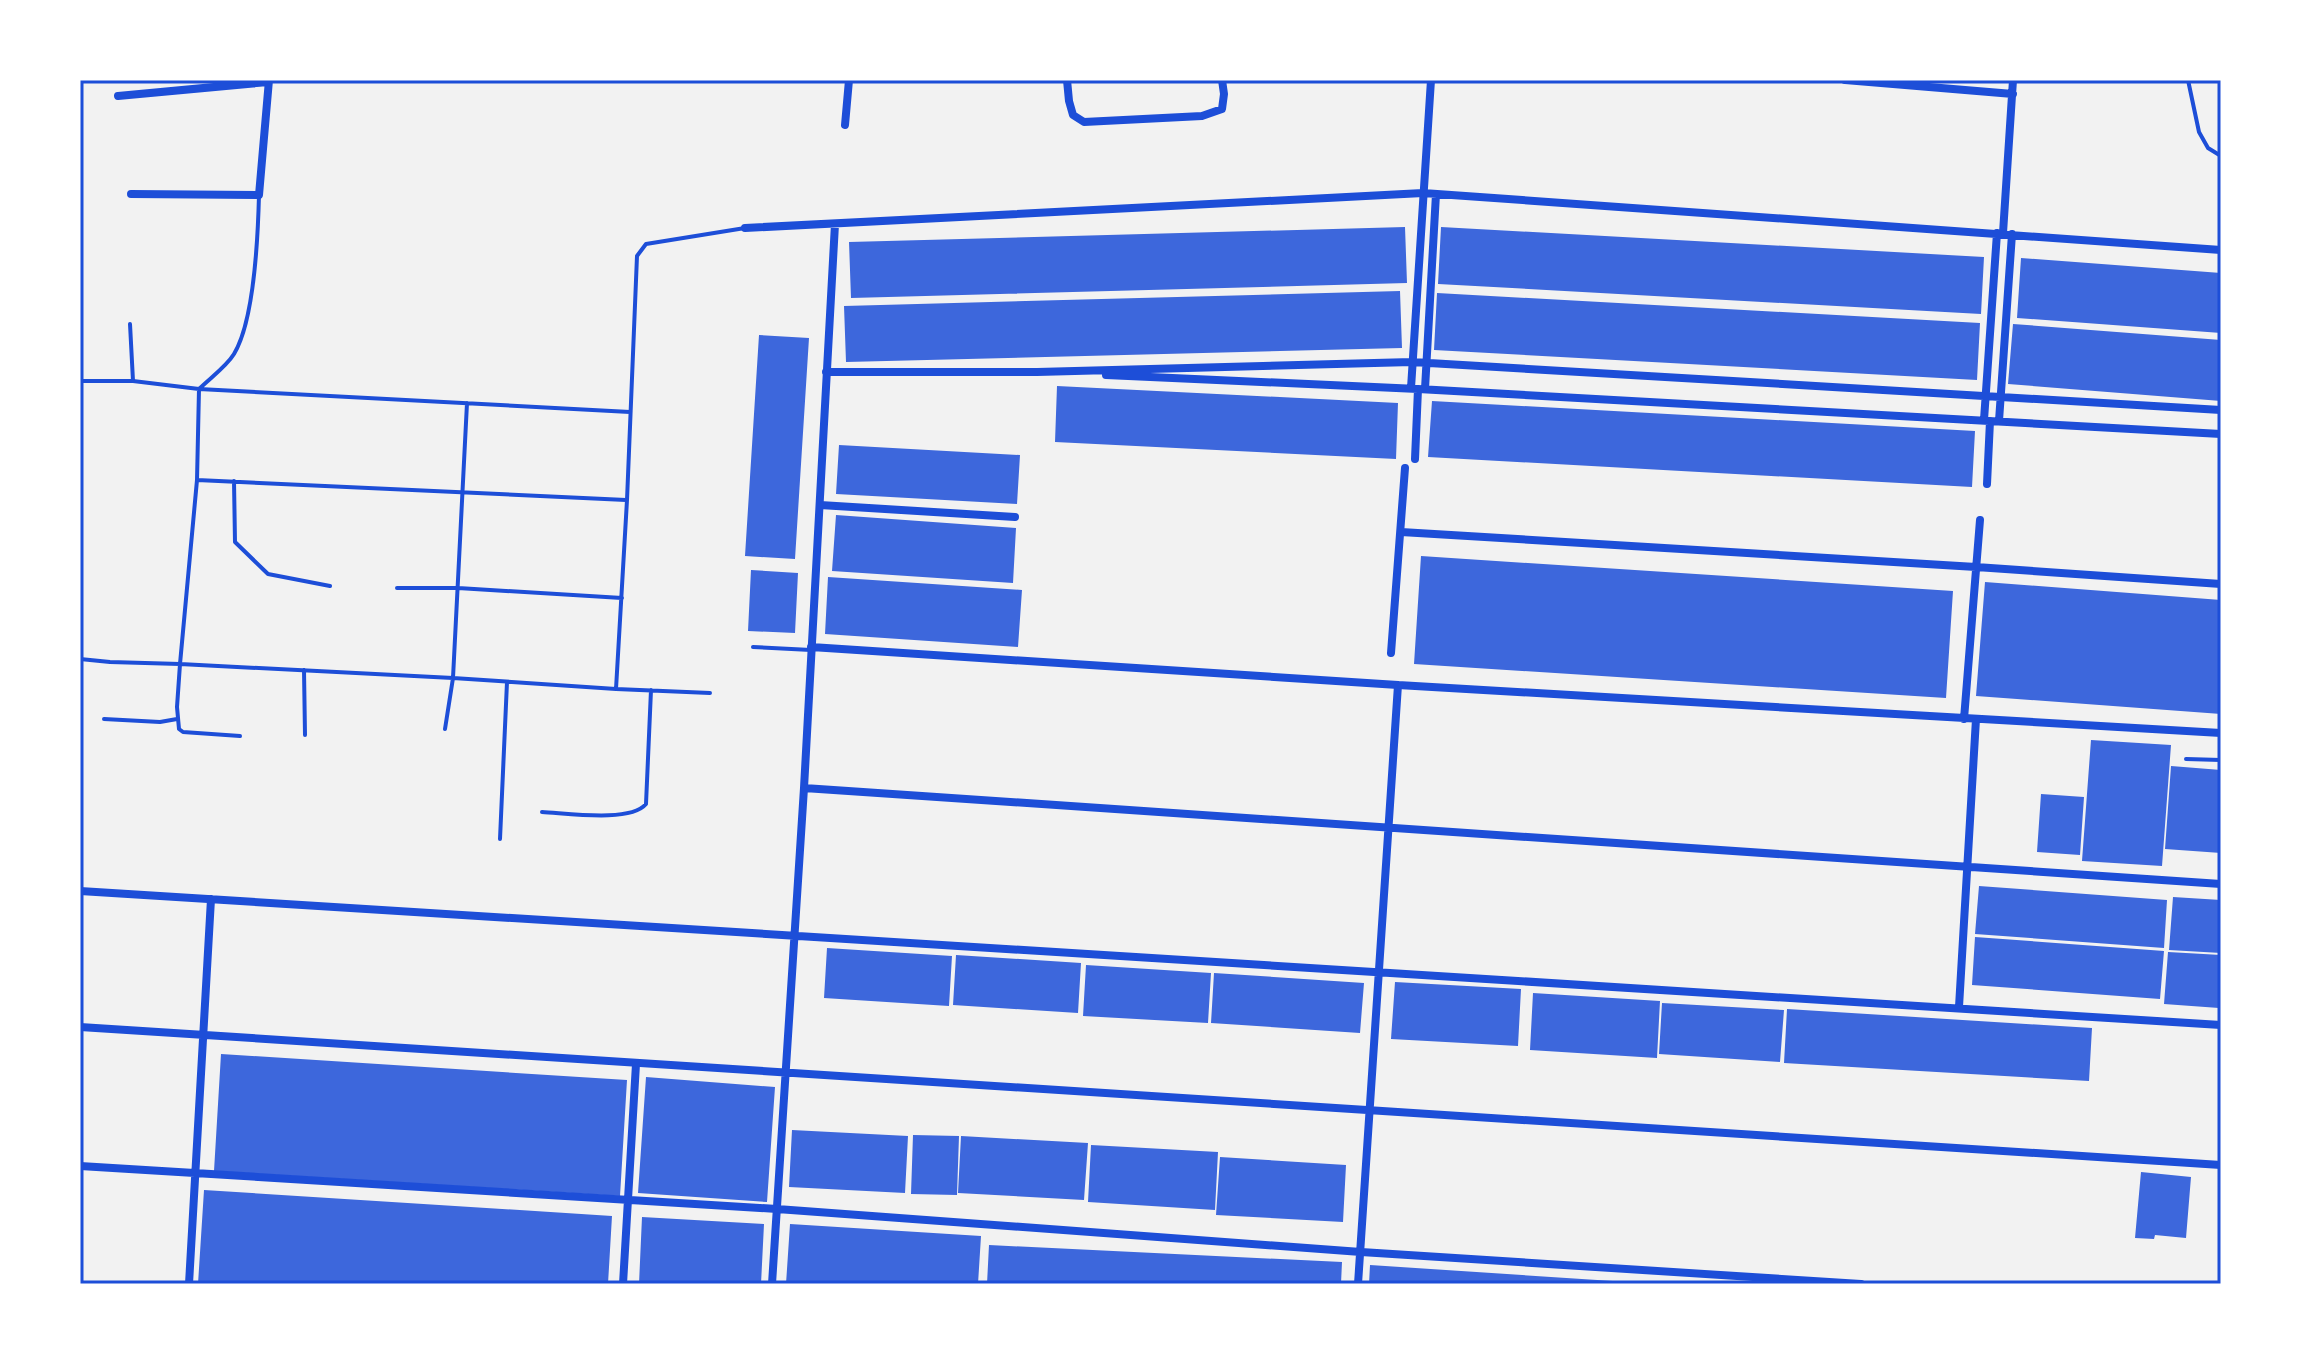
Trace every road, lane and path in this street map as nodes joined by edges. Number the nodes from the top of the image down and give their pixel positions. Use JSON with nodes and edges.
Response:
{"nodes":[{"id":1,"x":849,"y":80,"type":"edge"},
{"id":2,"x":1067,"y":80,"type":"edge"},
{"id":3,"x":1222,"y":80,"type":"edge"},
{"id":4,"x":1431,"y":80,"type":"edge"},
{"id":5,"x":1845,"y":80,"type":"edge"},
{"id":6,"x":2013,"y":80,"type":"edge"},
{"id":7,"x":2188,"y":80,"type":"edge"},
{"id":8,"x":268,"y":81,"type":"edge"},
{"id":9,"x":1924,"y":83,"type":"edge"},
{"id":10,"x":2013,"y":94,"type":"junction"},
{"id":11,"x":118,"y":96,"type":"dead end"},
{"id":12,"x":845,"y":125,"type":"dead end"},
{"id":13,"x":2221,"y":156,"type":"edge"},
{"id":14,"x":1423,"y":193,"type":"junction"},
{"id":15,"x":131,"y":194,"type":"dead end"},
{"id":16,"x":1436,"y":194,"type":"junction"},
{"id":17,"x":259,"y":195,"type":"junction"},
{"id":18,"x":835,"y":224,"type":"junction"},
{"id":19,"x":745,"y":228,"type":"joint"},
{"id":20,"x":2004,"y":233,"type":"junction"},
{"id":21,"x":2221,"y":250,"type":"edge"},
{"id":22,"x":130,"y":324,"type":"dead end"},
{"id":23,"x":1412,"y":362,"type":"junction"},
{"id":24,"x":1427,"y":363,"type":"junction"},
{"id":25,"x":826,"y":372,"type":"junction"},
{"id":26,"x":1037,"y":372,"type":"junction"},
{"id":27,"x":80,"y":381,"type":"edge"},
{"id":28,"x":133,"y":381,"type":"junction"},
{"id":29,"x":199,"y":389,"type":"junction"},
{"id":30,"x":1418,"y":389,"type":"junction"},
{"id":31,"x":1986,"y":396,"type":"junction"},
{"id":32,"x":2001,"y":397,"type":"junction"},
{"id":33,"x":467,"y":403,"type":"junction"},
{"id":34,"x":2221,"y":410,"type":"edge"},
{"id":35,"x":630,"y":412,"type":"junction"},
{"id":36,"x":1991,"y":421,"type":"junction"},
{"id":37,"x":2221,"y":434,"type":"edge"},
{"id":38,"x":1415,"y":459,"type":"dead end"},
{"id":39,"x":1405,"y":468,"type":"dead end"},
{"id":40,"x":197,"y":480,"type":"junction"},
{"id":41,"x":234,"y":481,"type":"junction"},
{"id":42,"x":1987,"y":484,"type":"dead end"},
{"id":43,"x":462,"y":492,"type":"junction"},
{"id":44,"x":627,"y":500,"type":"junction"},
{"id":45,"x":820,"y":505,"type":"junction"},
{"id":46,"x":1015,"y":517,"type":"dead end"},
{"id":47,"x":1980,"y":520,"type":"dead end"},
{"id":48,"x":1401,"y":532,"type":"junction"},
{"id":49,"x":1976,"y":567,"type":"junction"},
{"id":50,"x":2221,"y":584,"type":"edge"},
{"id":51,"x":330,"y":586,"type":"dead end"},
{"id":52,"x":397,"y":588,"type":"dead end"},
{"id":53,"x":458,"y":588,"type":"junction"},
{"id":54,"x":622,"y":598,"type":"junction"},
{"id":55,"x":753,"y":647,"type":"dead end"},
{"id":56,"x":811,"y":648,"type":"junction"},
{"id":57,"x":1391,"y":653,"type":"dead end"},
{"id":58,"x":80,"y":659,"type":"edge"},
{"id":59,"x":180,"y":664,"type":"junction"},
{"id":60,"x":304,"y":670,"type":"junction"},
{"id":61,"x":453,"y":678,"type":"junction"},
{"id":62,"x":507,"y":682,"type":"junction"},
{"id":63,"x":1398,"y":685,"type":"junction"},
{"id":64,"x":616,"y":689,"type":"junction"},
{"id":65,"x":651,"y":690,"type":"junction"},
{"id":66,"x":710,"y":693,"type":"dead end"},
{"id":67,"x":104,"y":719,"type":"dead end"},
{"id":68,"x":177,"y":719,"type":"junction"},
{"id":69,"x":1964,"y":719,"type":"junction"},
{"id":70,"x":1976,"y":719,"type":"junction"},
{"id":71,"x":445,"y":729,"type":"dead end"},
{"id":72,"x":2221,"y":733,"type":"edge"},
{"id":73,"x":305,"y":735,"type":"dead end"},
{"id":74,"x":240,"y":736,"type":"dead end"},
{"id":75,"x":2186,"y":759,"type":"dead end"},
{"id":76,"x":2221,"y":760,"type":"edge"},
{"id":77,"x":804,"y":788,"type":"junction"},
{"id":78,"x":542,"y":812,"type":"dead end"},
{"id":79,"x":1389,"y":827,"type":"junction"},
{"id":80,"x":500,"y":839,"type":"dead end"},
{"id":81,"x":1968,"y":866,"type":"junction"},
{"id":82,"x":2221,"y":884,"type":"edge"},
{"id":83,"x":80,"y":891,"type":"edge"},
{"id":84,"x":211,"y":899,"type":"junction"},
{"id":85,"x":795,"y":935,"type":"junction"},
{"id":86,"x":1379,"y":972,"type":"junction"},
{"id":87,"x":1959,"y":1007,"type":"junction"},
{"id":88,"x":2221,"y":1025,"type":"edge"},
{"id":89,"x":80,"y":1027,"type":"edge"},
{"id":90,"x":205,"y":1035,"type":"junction"},
{"id":91,"x":636,"y":1064,"type":"junction"},
{"id":92,"x":785,"y":1073,"type":"junction"},
{"id":93,"x":1369,"y":1109,"type":"junction"},
{"id":94,"x":2221,"y":1165,"type":"edge"},
{"id":95,"x":80,"y":1166,"type":"edge"},
{"id":96,"x":196,"y":1174,"type":"junction"},
{"id":97,"x":628,"y":1200,"type":"junction"},
{"id":98,"x":777,"y":1209,"type":"junction"},
{"id":99,"x":1361,"y":1252,"type":"junction"},
{"id":100,"x":189,"y":1284,"type":"edge"},
{"id":101,"x":623,"y":1284,"type":"edge"},
{"id":102,"x":772,"y":1284,"type":"edge"},
{"id":103,"x":1358,"y":1284,"type":"edge"},
{"id":104,"x":1861,"y":1284,"type":"edge"}],
"edges":[{"from":1,"to":12,"type":"street"},
{"from":2,"to":3,"type":"street"},
{"from":4,"to":14,"type":"street"},
{"from":5,"to":9,"type":"street"},
{"from":6,"to":10,"type":"street"},
{"from":7,"to":13,"type":"lane"},
{"from":8,"to":11,"type":"street"},
{"from":8,"to":17,"type":"street"},
{"from":9,"to":10,"type":"street"},
{"from":10,"to":20,"type":"street"},
{"from":14,"to":16,"type":"street"},
{"from":14,"to":18,"type":"street"},
{"from":14,"to":23,"type":"street"},
{"from":15,"to":17,"type":"street"},
{"from":16,"to":20,"type":"street"},
{"from":16,"to":24,"type":"street"},
{"from":17,"to":29,"type":"lane"},
{"from":18,"to":19,"type":"street"},
{"from":18,"to":25,"type":"street"},
{"from":19,"to":35,"type":"lane"},
{"from":20,"to":21,"type":"street"},
{"from":20,"to":31,"type":"street"},
{"from":20,"to":32,"type":"street"},
{"from":22,"to":28,"type":"lane"},
{"from":23,"to":24,"type":"street"},
{"from":23,"to":26,"type":"street"},
{"from":23,"to":30,"type":"street"},
{"from":24,"to":30,"type":"street"},
{"from":24,"to":31,"type":"street"},
{"from":25,"to":26,"type":"street"},
{"from":25,"to":45,"type":"street"},
{"from":26,"to":30,"type":"street"},
{"from":27,"to":28,"type":"lane"},
{"from":28,"to":29,"type":"lane"},
{"from":29,"to":33,"type":"lane"},
{"from":29,"to":40,"type":"lane"},
{"from":30,"to":36,"type":"street"},
{"from":30,"to":38,"type":"street"},
{"from":31,"to":32,"type":"street"},
{"from":31,"to":36,"type":"street"},
{"from":32,"to":34,"type":"street"},
{"from":32,"to":36,"type":"street"},
{"from":33,"to":35,"type":"lane"},
{"from":33,"to":43,"type":"lane"},
{"from":35,"to":44,"type":"lane"},
{"from":36,"to":37,"type":"street"},
{"from":36,"to":42,"type":"street"},
{"from":39,"to":48,"type":"street"},
{"from":40,"to":41,"type":"lane"},
{"from":40,"to":59,"type":"lane"},
{"from":41,"to":43,"type":"lane"},
{"from":41,"to":51,"type":"lane"},
{"from":43,"to":44,"type":"lane"},
{"from":43,"to":53,"type":"lane"},
{"from":44,"to":54,"type":"lane"},
{"from":45,"to":46,"type":"street"},
{"from":45,"to":56,"type":"street"},
{"from":47,"to":49,"type":"street"},
{"from":48,"to":49,"type":"street"},
{"from":48,"to":57,"type":"street"},
{"from":49,"to":50,"type":"street"},
{"from":49,"to":69,"type":"street"},
{"from":52,"to":53,"type":"lane"},
{"from":53,"to":54,"type":"lane"},
{"from":53,"to":61,"type":"lane"},
{"from":54,"to":64,"type":"lane"},
{"from":55,"to":56,"type":"lane"},
{"from":56,"to":63,"type":"street"},
{"from":56,"to":77,"type":"street"},
{"from":58,"to":59,"type":"lane"},
{"from":59,"to":60,"type":"lane"},
{"from":59,"to":68,"type":"lane"},
{"from":60,"to":61,"type":"lane"},
{"from":60,"to":73,"type":"lane"},
{"from":61,"to":62,"type":"lane"},
{"from":61,"to":71,"type":"lane"},
{"from":62,"to":64,"type":"lane"},
{"from":62,"to":80,"type":"lane"},
{"from":63,"to":69,"type":"street"},
{"from":63,"to":79,"type":"street"},
{"from":64,"to":65,"type":"lane"},
{"from":65,"to":66,"type":"lane"},
{"from":65,"to":78,"type":"lane"},
{"from":67,"to":68,"type":"lane"},
{"from":68,"to":74,"type":"lane"},
{"from":69,"to":70,"type":"street"},
{"from":70,"to":72,"type":"street"},
{"from":70,"to":81,"type":"street"},
{"from":75,"to":76,"type":"lane"},
{"from":77,"to":79,"type":"street"},
{"from":77,"to":85,"type":"street"},
{"from":79,"to":81,"type":"street"},
{"from":79,"to":86,"type":"street"},
{"from":81,"to":82,"type":"street"},
{"from":81,"to":87,"type":"street"},
{"from":83,"to":84,"type":"street"},
{"from":84,"to":85,"type":"street"},
{"from":84,"to":90,"type":"street"},
{"from":85,"to":86,"type":"street"},
{"from":85,"to":92,"type":"street"},
{"from":86,"to":87,"type":"street"},
{"from":86,"to":93,"type":"street"},
{"from":87,"to":88,"type":"street"},
{"from":89,"to":90,"type":"street"},
{"from":90,"to":91,"type":"street"},
{"from":90,"to":96,"type":"street"},
{"from":91,"to":92,"type":"street"},
{"from":91,"to":97,"type":"street"},
{"from":92,"to":93,"type":"street"},
{"from":92,"to":98,"type":"street"},
{"from":93,"to":94,"type":"street"},
{"from":93,"to":99,"type":"street"},
{"from":95,"to":96,"type":"street"},
{"from":96,"to":97,"type":"street"},
{"from":96,"to":100,"type":"street"},
{"from":97,"to":98,"type":"street"},
{"from":97,"to":101,"type":"street"},
{"from":98,"to":99,"type":"street"},
{"from":98,"to":102,"type":"street"},
{"from":99,"to":103,"type":"street"},
{"from":99,"to":104,"type":"street"}]}
